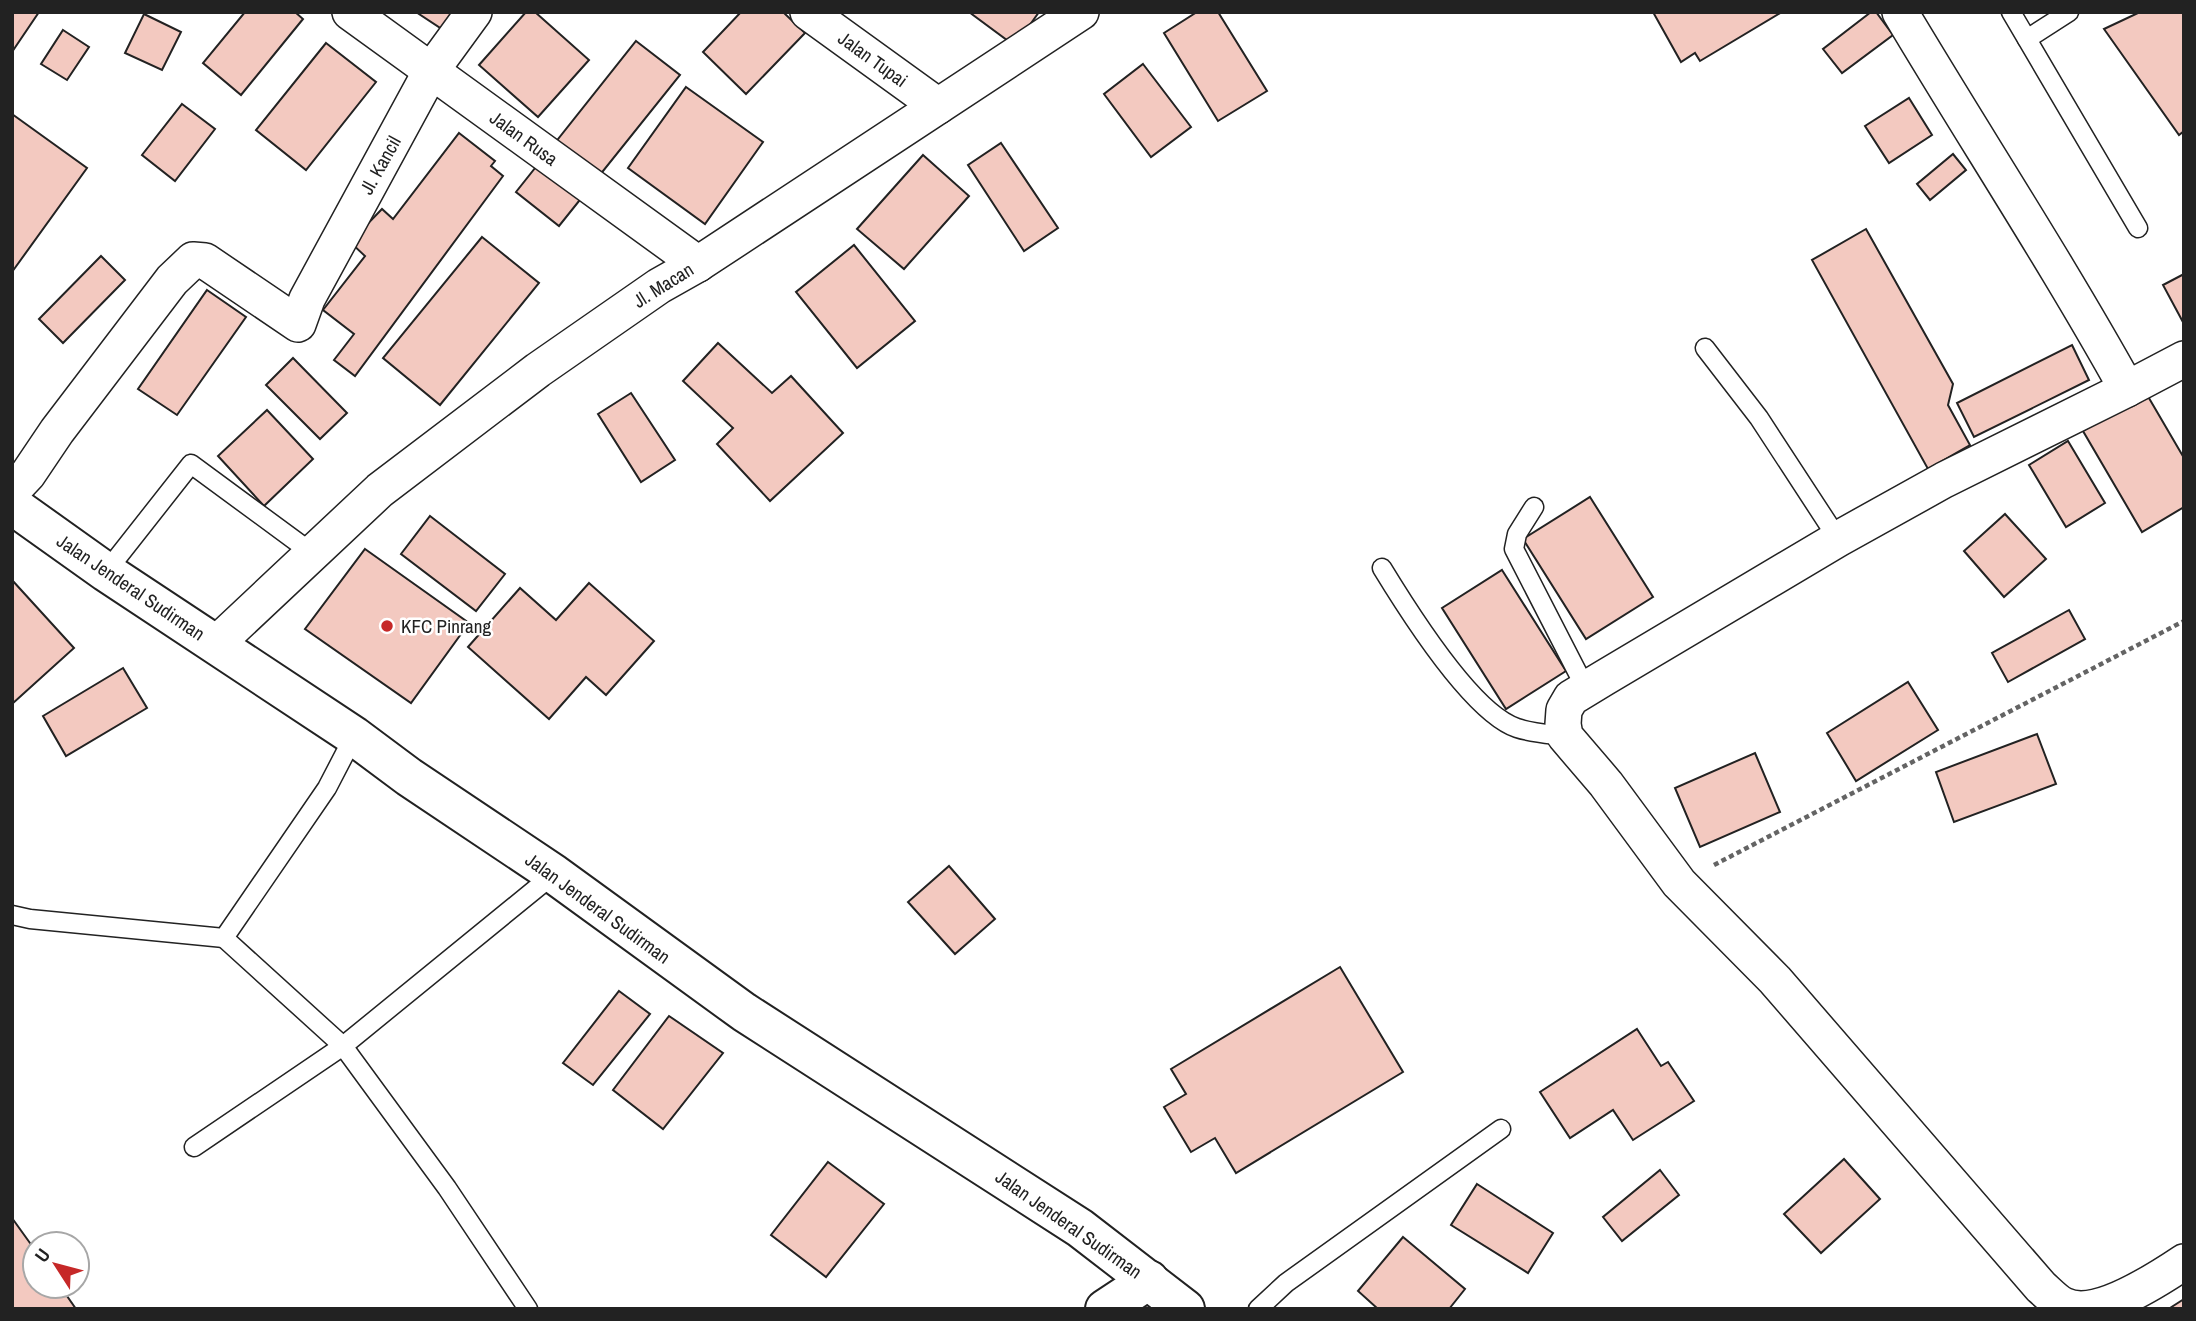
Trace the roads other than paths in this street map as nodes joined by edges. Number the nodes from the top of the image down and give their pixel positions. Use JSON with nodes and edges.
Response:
{"nodes":[{"id":1,"x":350,"y":12,"type":"edge"},
{"id":2,"x":474,"y":12,"type":"edge"},
{"id":3,"x":808,"y":12,"type":"edge"},
{"id":4,"x":1081,"y":12,"type":"edge"},
{"id":5,"x":1900,"y":12,"type":"edge"},
{"id":6,"x":2011,"y":12,"type":"edge"},
{"id":7,"x":2069,"y":12,"type":"edge"},
{"id":8,"x":2027,"y":39,"type":"junction"},
{"id":9,"x":431,"y":71,"type":"junction"},
{"id":10,"x":937,"y":106,"type":"junction"},
{"id":11,"x":2138,"y":228,"type":"dead end"},
{"id":12,"x":698,"y":264,"type":"junction"},
{"id":13,"x":1705,"y":348,"type":"dead end"},
{"id":14,"x":2184,"y":359,"type":"edge"},
{"id":15,"x":2127,"y":389,"type":"junction"},
{"id":16,"x":12,"y":491,"type":"edge"},
{"id":17,"x":12,"y":505,"type":"edge"},
{"id":18,"x":1534,"y":507,"type":"dead end"},
{"id":19,"x":1838,"y":539,"type":"junction"},
{"id":20,"x":312,"y":553,"type":"junction"},
{"id":21,"x":1382,"y":568,"type":"dead end"},
{"id":22,"x":106,"y":572,"type":"junction"},
{"id":23,"x":215,"y":645,"type":"junction"},
{"id":24,"x":1586,"y":690,"type":"junction"},
{"id":25,"x":354,"y":736,"type":"junction"},
{"id":26,"x":1565,"y":736,"type":"junction"},
{"id":27,"x":554,"y":874,"type":"junction"},
{"id":28,"x":12,"y":915,"type":"edge"},
{"id":29,"x":225,"y":938,"type":"junction"},
{"id":30,"x":343,"y":1046,"type":"junction"},
{"id":31,"x":1501,"y":1129,"type":"dead end"},
{"id":32,"x":194,"y":1147,"type":"dead end"},
{"id":33,"x":2184,"y":1262,"type":"edge"},
{"id":34,"x":1149,"y":1280,"type":"junction"},
{"id":35,"x":528,"y":1309,"type":"edge"},
{"id":36,"x":1105,"y":1309,"type":"edge"},
{"id":37,"x":1185,"y":1309,"type":"edge"},
{"id":38,"x":1258,"y":1309,"type":"edge"}],
"edges":[{"from":1,"to":9,"type":"street","name":"Jalan Rusa"},
{"from":2,"to":9,"type":"street","name":"Jl. Kancil"},
{"from":3,"to":10,"type":"street","name":"Jalan Tupai"},
{"from":4,"to":10,"type":"street","name":"Jl. Macan"},
{"from":5,"to":15,"type":"street"},
{"from":6,"to":8,"type":"lane"},
{"from":7,"to":8,"type":"lane"},
{"from":8,"to":11,"type":"lane"},
{"from":9,"to":12,"type":"street","name":"Jalan Rusa"},
{"from":9,"to":16,"type":"street","name":"Jl. Kancil"},
{"from":10,"to":12,"type":"street","name":"Jl. Macan"},
{"from":12,"to":20,"type":"street","name":"Jl. Macan"},
{"from":13,"to":19,"type":"lane"},
{"from":14,"to":15,"type":"street"},
{"from":15,"to":19,"type":"street"},
{"from":17,"to":22,"type":"main road","name":"Jalan Jenderal Sudirman"},
{"from":18,"to":24,"type":"lane"},
{"from":19,"to":24,"type":"street"},
{"from":20,"to":22,"type":"lane"},
{"from":20,"to":23,"type":"street","name":"Jl. Macan"},
{"from":21,"to":26,"type":"lane"},
{"from":22,"to":23,"type":"main road","name":"Jalan Jenderal Sudirman"},
{"from":23,"to":25,"type":"main road","name":"Jalan Jenderal Sudirman"},
{"from":24,"to":26,"type":"street"},
{"from":25,"to":27,"type":"main road","name":"Jalan Jenderal Sudirman"},
{"from":25,"to":29,"type":"lane"},
{"from":26,"to":33,"type":"street"},
{"from":27,"to":30,"type":"lane"},
{"from":27,"to":34,"type":"main road","name":"Jalan Jenderal Sudirman"},
{"from":28,"to":29,"type":"lane"},
{"from":29,"to":30,"type":"lane"},
{"from":30,"to":32,"type":"lane"},
{"from":30,"to":35,"type":"lane"},
{"from":31,"to":38,"type":"lane"},
{"from":34,"to":36,"type":"main road"},
{"from":34,"to":37,"type":"main road","name":"Jalan Jenderal Sudirman"}]}
